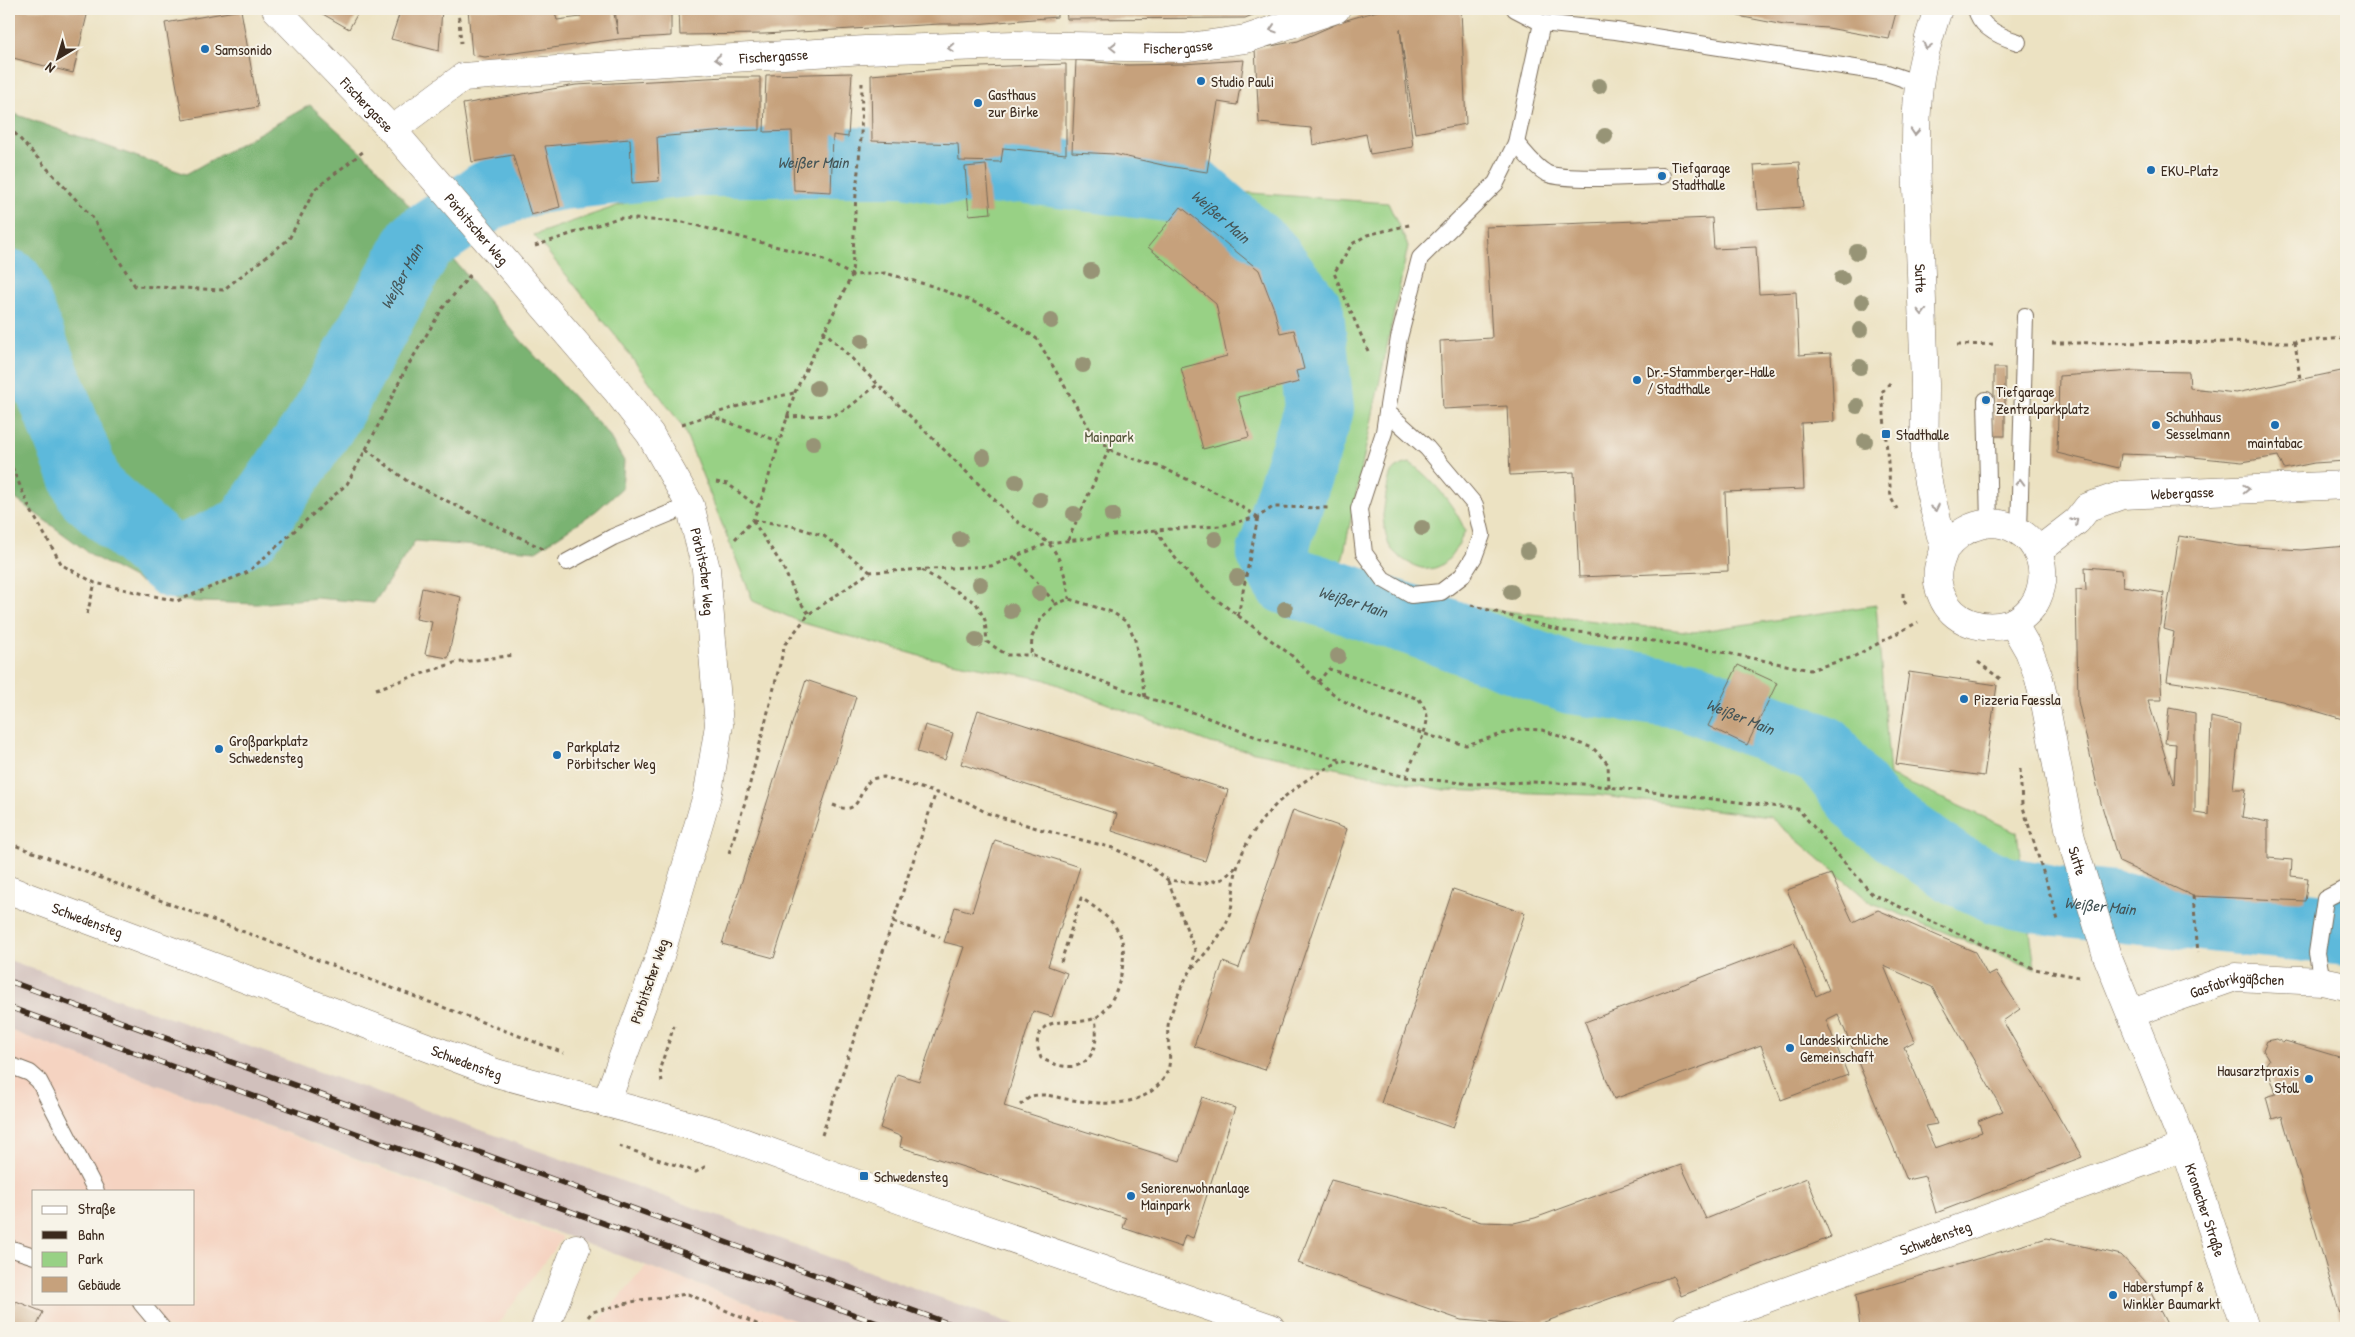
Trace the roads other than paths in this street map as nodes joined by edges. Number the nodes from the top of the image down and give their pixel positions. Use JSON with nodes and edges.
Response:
{"nodes":[{"id":1,"x":276,"y":9,"type":"edge"},
{"id":2,"x":1336,"y":9,"type":"edge"},
{"id":3,"x":1515,"y":9,"type":"edge"},
{"id":4,"x":1938,"y":9,"type":"edge"},
{"id":5,"x":1976,"y":9,"type":"edge"},
{"id":6,"x":1542,"y":23,"type":"junction"},
{"id":7,"x":2018,"y":42,"type":"dead end"},
{"id":8,"x":1919,"y":84,"type":"junction"},
{"id":9,"x":392,"y":130,"type":"junction"},
{"id":10,"x":1516,"y":143,"type":"junction"},
{"id":11,"x":1662,"y":176,"type":"dead end"},
{"id":12,"x":2025,"y":316,"type":"dead end"},
{"id":13,"x":1986,"y":400,"type":"dead end"},
{"id":14,"x":1387,"y":412,"type":"junction"},
{"id":15,"x":2346,"y":486,"type":"edge"},
{"id":16,"x":690,"y":506,"type":"junction"},
{"id":17,"x":1989,"y":523,"type":"junction"},
{"id":18,"x":2018,"y":531,"type":"junction"},
{"id":19,"x":1944,"y":550,"type":"junction"},
{"id":20,"x":2037,"y":552,"type":"junction"},
{"id":21,"x":567,"y":562,"type":"road end"},
{"id":22,"x":2012,"y":623,"type":"junction"},
{"id":23,"x":2346,"y":888,"type":"edge"},
{"id":24,"x":9,"y":890,"type":"edge"},
{"id":25,"x":2334,"y":983,"type":"edge"},
{"id":26,"x":2132,"y":1013,"type":"junction"},
{"id":27,"x":9,"y":1065,"type":"edge"},
{"id":28,"x":606,"y":1103,"type":"junction"},
{"id":29,"x":2185,"y":1148,"type":"junction"},
{"id":30,"x":95,"y":1190,"type":"edge"},
{"id":31,"x":9,"y":1248,"type":"edge"},
{"id":32,"x":576,"y":1248,"type":"dead end"},
{"id":33,"x":32,"y":1255,"type":"edge"},
{"id":34,"x":142,"y":1304,"type":"edge"},
{"id":35,"x":162,"y":1328,"type":"edge"},
{"id":36,"x":545,"y":1328,"type":"edge"},
{"id":37,"x":1271,"y":1328,"type":"edge"},
{"id":38,"x":1685,"y":1328,"type":"edge"},
{"id":39,"x":2245,"y":1328,"type":"edge"}],
"edges":[{"from":1,"to":9,"type":"street","name":"Fischergasse"},
{"from":2,"to":9,"type":"street","name":"Fischergasse","one_way":true},
{"from":3,"to":6,"type":"lane"},
{"from":4,"to":8,"type":"street","name":"Sutte","one_way":true},
{"from":5,"to":7,"type":"lane"},
{"from":6,"to":8,"type":"lane"},
{"from":6,"to":10,"type":"lane"},
{"from":8,"to":19,"type":"street","name":"Sutte","one_way":true},
{"from":9,"to":16,"type":"street","name":"Pörbitscher Weg"},
{"from":10,"to":11,"type":"lane"},
{"from":10,"to":14,"type":"lane"},
{"from":18,"to":12,"type":"lane","one_way":true},
{"from":13,"to":17,"type":"lane"},
{"from":14,"to":14,"type":"lane"},
{"from":20,"to":15,"type":"street","name":"Webergasse","one_way":true},
{"from":16,"to":21,"type":"lane"},
{"from":16,"to":28,"type":"street","name":"Pörbitscher Weg"},
{"from":17,"to":18,"type":"street","name":"Sutte"},
{"from":17,"to":19,"type":"street","name":"Sutte"},
{"from":18,"to":20,"type":"street","name":"Sutte"},
{"from":19,"to":22,"type":"street","name":"Sutte"},
{"from":20,"to":22,"type":"street","name":"Sutte"},
{"from":22,"to":26,"type":"street","name":"Sutte"},
{"from":23,"to":25,"type":"lane"},
{"from":24,"to":28,"type":"street","name":"Schwedensteg"},
{"from":25,"to":26,"type":"street","name":"Gasfabrikgäßchen"},
{"from":26,"to":29,"type":"street","name":"Sutte"},
{"from":27,"to":30,"type":"lane"},
{"from":28,"to":37,"type":"street","name":"Schwedensteg"},
{"from":29,"to":38,"type":"street","name":"Schwedensteg"},
{"from":29,"to":39,"type":"street","name":"Kronacher Straße"},
{"from":31,"to":33,"type":"lane"},
{"from":32,"to":36,"type":"street"},
{"from":34,"to":35,"type":"lane"}]}
